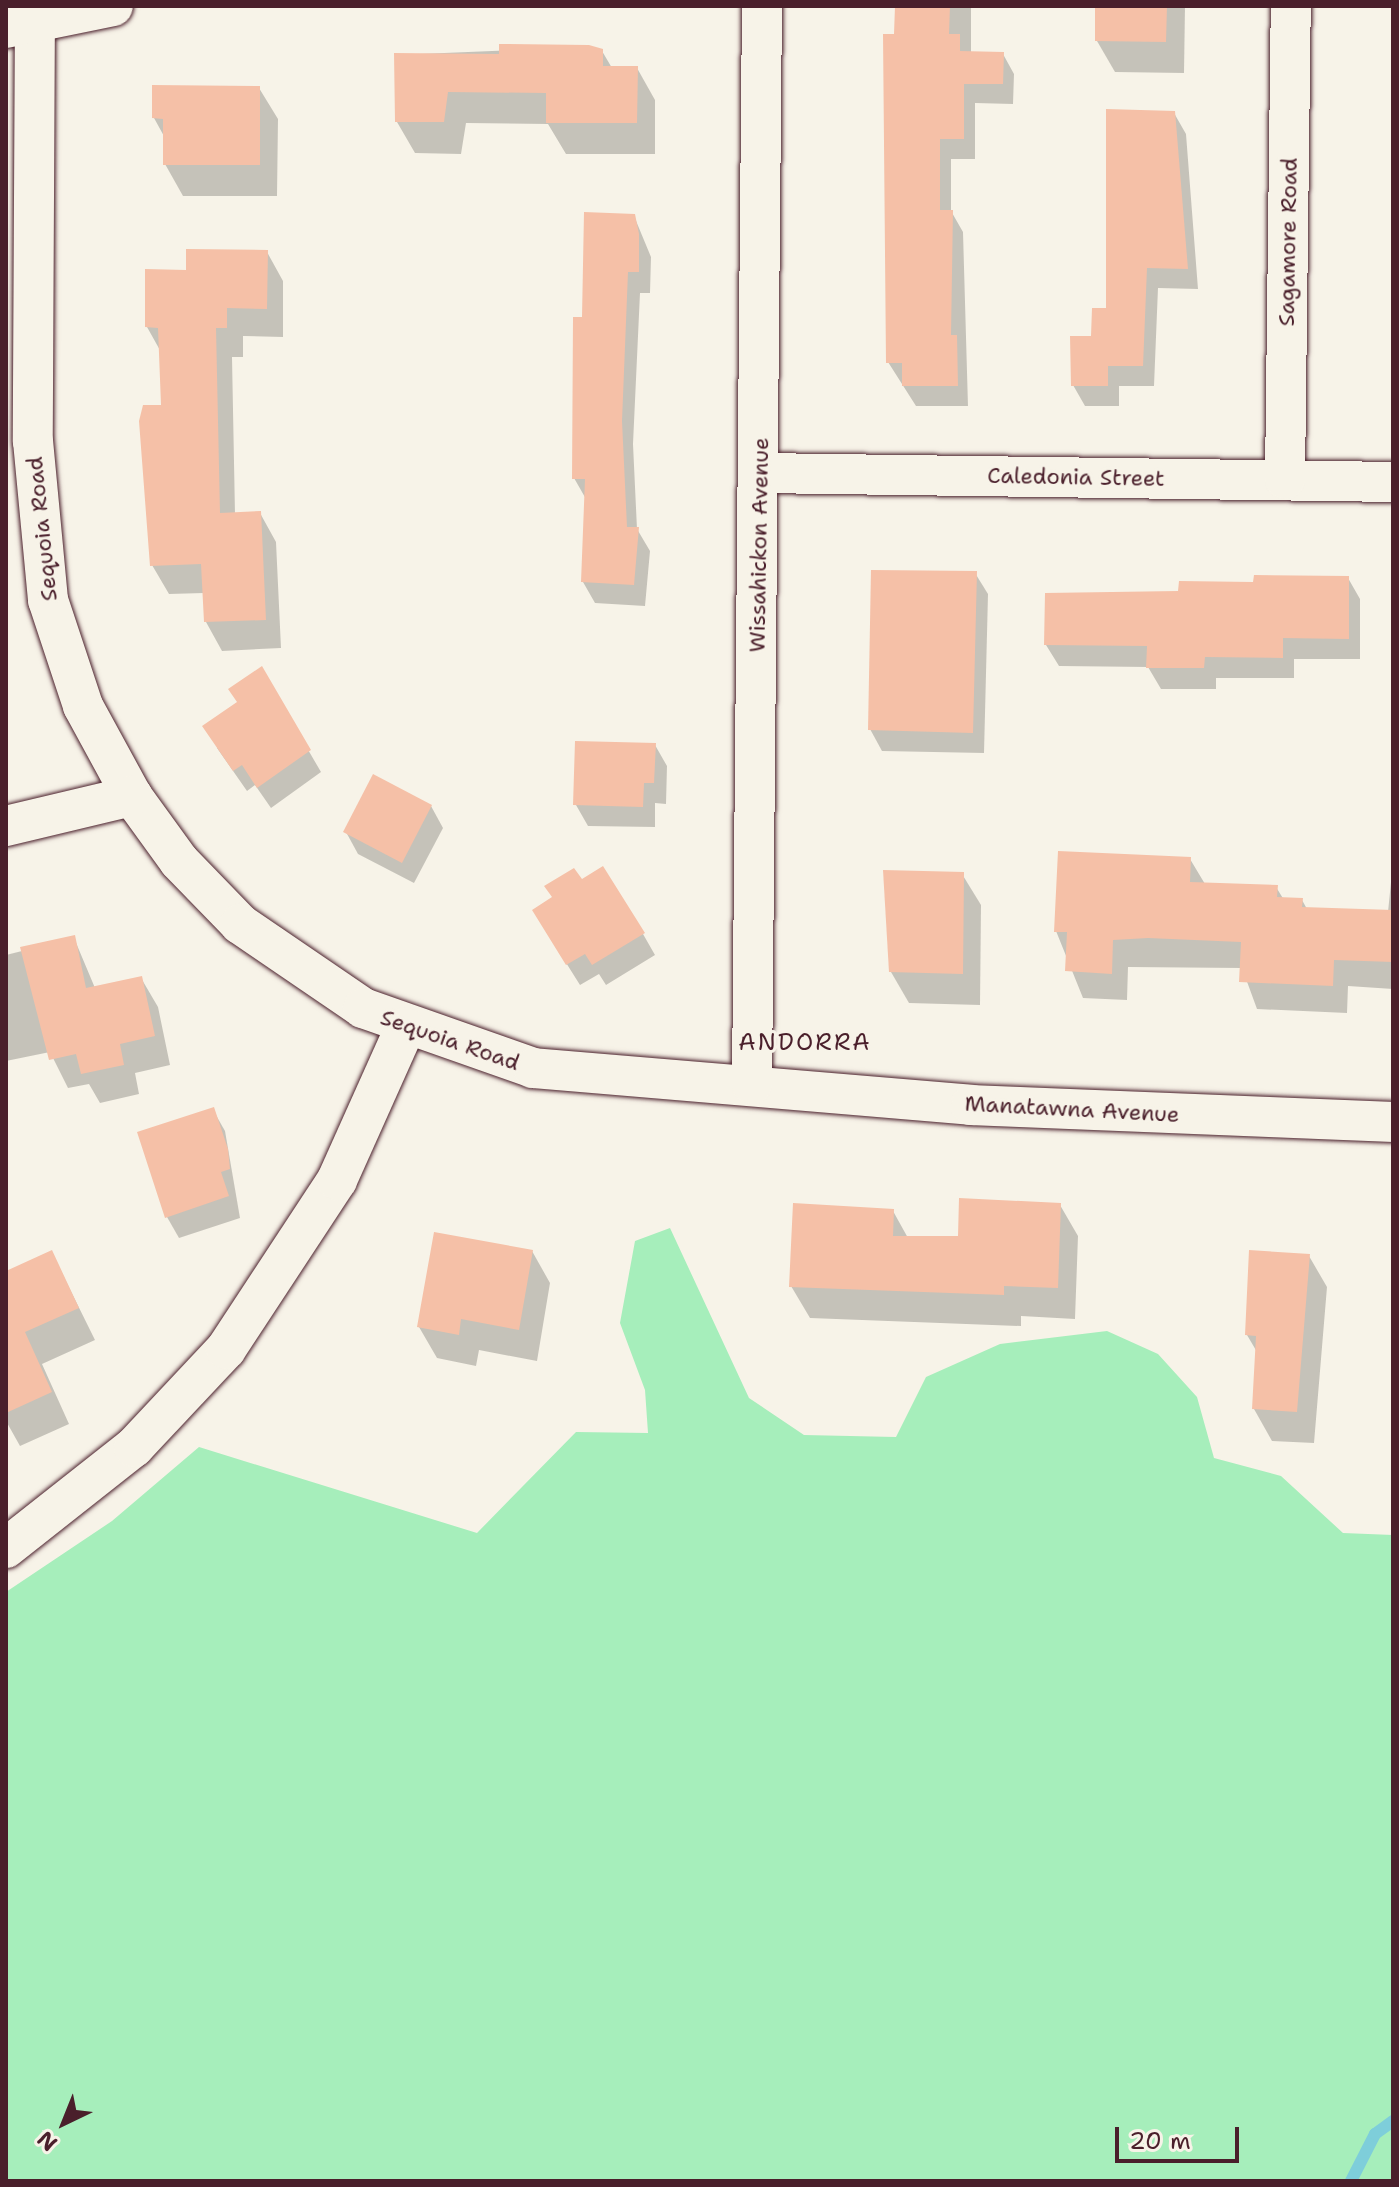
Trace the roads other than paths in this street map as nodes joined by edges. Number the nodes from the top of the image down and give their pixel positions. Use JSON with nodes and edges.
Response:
{"nodes":[{"id":1,"x":113,"y":6,"type":"edge"},
{"id":2,"x":762,"y":6,"type":"edge"},
{"id":3,"x":1291,"y":6,"type":"edge"},
{"id":4,"x":25,"y":18,"type":"edge"},
{"id":5,"x":760,"y":473,"type":"junction"},
{"id":6,"x":1285,"y":479,"type":"junction"},
{"id":7,"x":1393,"y":482,"type":"edge"},
{"id":8,"x":132,"y":796,"type":"junction"},
{"id":9,"x":6,"y":826,"type":"edge"},
{"id":10,"x":405,"y":1028,"type":"junction"},
{"id":11,"x":752,"y":1084,"type":"junction"},
{"id":12,"x":1393,"y":1122,"type":"edge"},
{"id":13,"x":6,"y":1548,"type":"edge"}],
"edges":[{"from":1,"to":4,"type":"street"},
{"from":2,"to":5,"type":"street","name":"Wissahickon Avenue"},
{"from":3,"to":6,"type":"street","name":"Sagamore Road"},
{"from":4,"to":8,"type":"street","name":"Sequoia Road"},
{"from":5,"to":6,"type":"street","name":"Caledonia Street"},
{"from":5,"to":11,"type":"street","name":"Wissahickon Avenue"},
{"from":6,"to":7,"type":"street","name":"Caledonia Street"},
{"from":8,"to":9,"type":"street"},
{"from":8,"to":10,"type":"street","name":"Sequoia Road"},
{"from":10,"to":11,"type":"street","name":"Sequoia Road"},
{"from":10,"to":13,"type":"street"},
{"from":11,"to":12,"type":"street","name":"Manatawna Avenue"}]}
